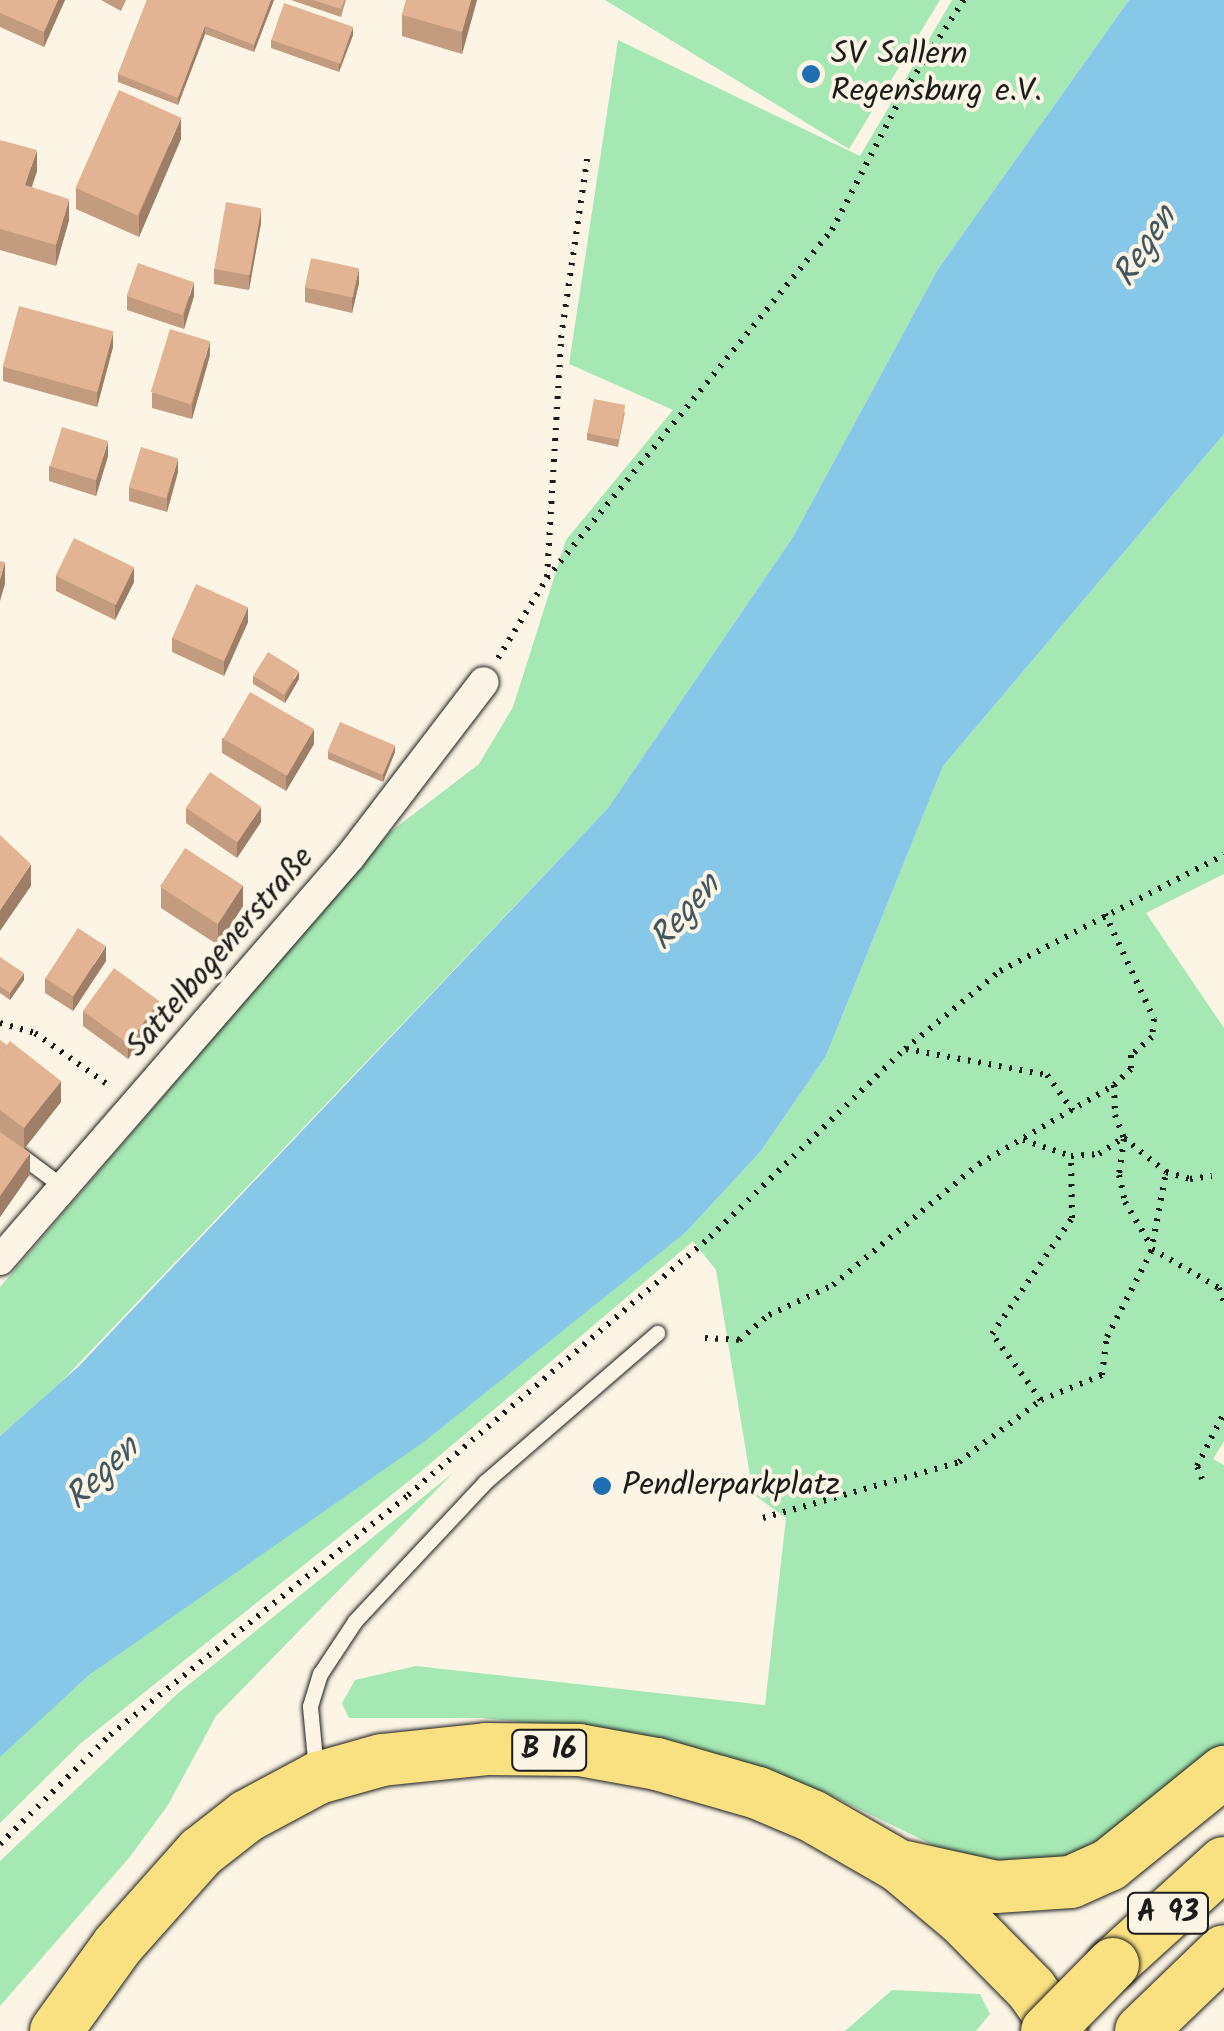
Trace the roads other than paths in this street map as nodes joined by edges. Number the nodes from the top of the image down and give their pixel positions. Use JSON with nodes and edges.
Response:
{"nodes":[{"id":1,"x":484,"y":682,"type":"road end"},
{"id":2,"x":0,"y":1140,"type":"edge"},
{"id":3,"x":62,"y":1186,"type":"junction"},
{"id":4,"x":0,"y":1260,"type":"edge"},
{"id":5,"x":656,"y":1333,"type":"dead end"},
{"id":6,"x":1224,"y":1772,"type":"edge"},
{"id":7,"x":318,"y":1778,"type":"junction"},
{"id":8,"x":1224,"y":1862,"type":"edge"},
{"id":9,"x":899,"y":1866,"type":"junction"},
{"id":10,"x":118,"y":1945,"type":"junction"},
{"id":11,"x":1224,"y":1950,"type":"edge"},
{"id":12,"x":1145,"y":2027,"type":"edge"},
{"id":13,"x":31,"y":2031,"type":"edge"},
{"id":14,"x":56,"y":2031,"type":"edge"},
{"id":15,"x":1047,"y":2031,"type":"edge"},
{"id":16,"x":1061,"y":2031,"type":"edge"}],
"edges":[{"from":1,"to":3,"type":"street","name":"Sattelbogenerstraße"},
{"from":2,"to":3,"type":"lane"},
{"from":3,"to":4,"type":"street","name":"Sattelbogenerstraße"},
{"from":5,"to":7,"type":"lane"},
{"from":6,"to":9,"type":"highway"},
{"from":7,"to":9,"type":"highway","number":"B 16"},
{"from":7,"to":10,"type":"highway","number":"B 16"},
{"from":8,"to":15,"type":"highway","number":"A 93","bridge":true},
{"from":9,"to":16,"type":"highway","number":"B 16"},
{"from":10,"to":13,"type":"highway","number":"B 16"},
{"from":10,"to":14,"type":"highway","number":"B 16"},
{"from":11,"to":12,"type":"highway","number":"A 93"}]}
